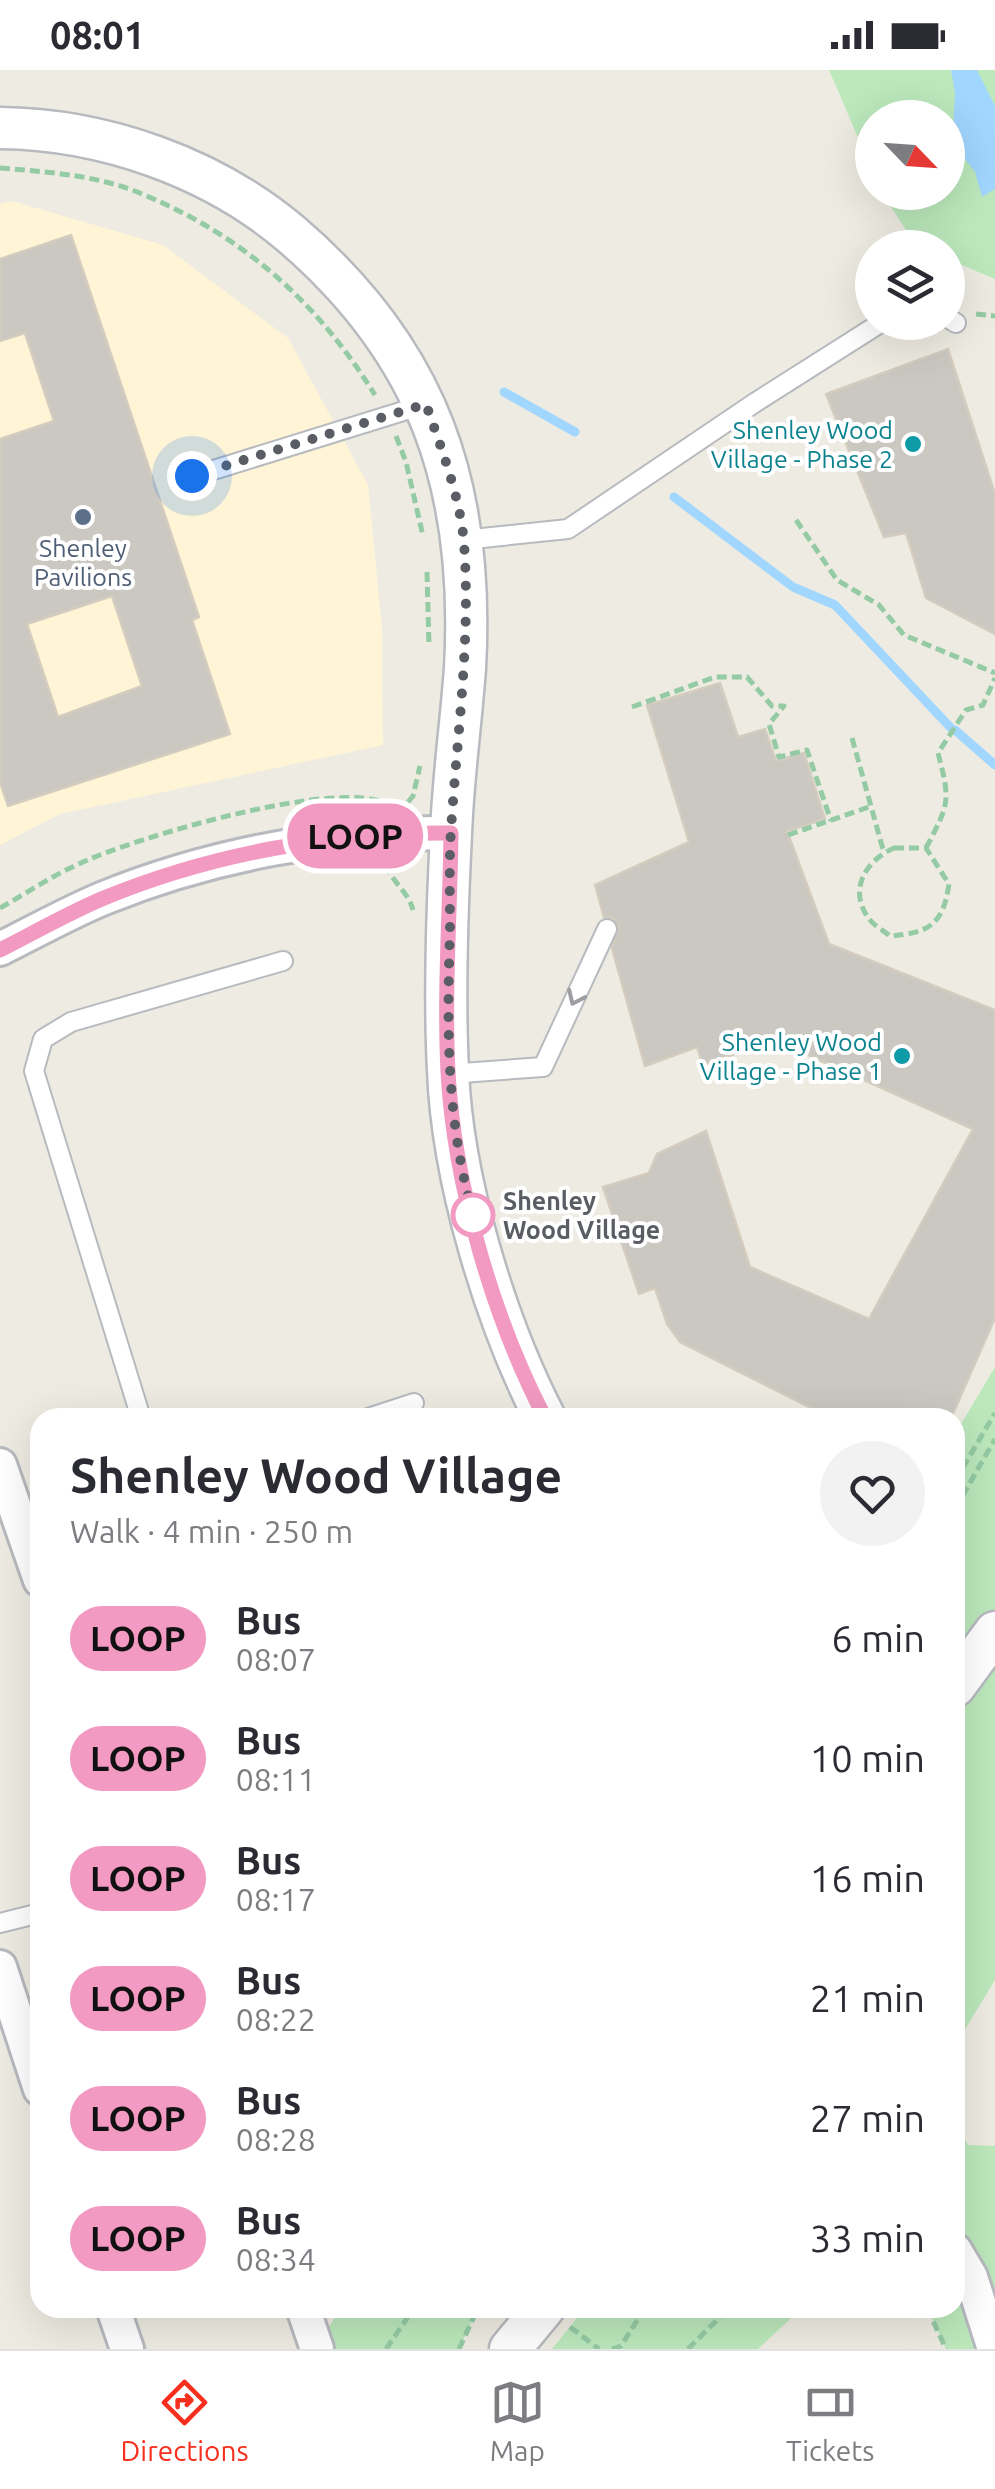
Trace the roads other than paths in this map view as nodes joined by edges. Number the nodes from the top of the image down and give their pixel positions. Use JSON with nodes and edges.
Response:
{"nodes":[{"id":1,"x":0,"y":128,"type":"edge"},
{"id":2,"x":855,"y":339,"type":"edge"},
{"id":3,"x":426,"y":404,"type":"junction"},
{"id":4,"x":192,"y":476,"type":"dead end"},
{"id":5,"x":445,"y":545,"type":"junction"},
{"id":6,"x":451,"y":833,"type":"junction"},
{"id":7,"x":607,"y":929,"type":"dead end"},
{"id":8,"x":0,"y":950,"type":"edge"},
{"id":9,"x":283,"y":961,"type":"dead end"},
{"id":10,"x":448,"y":1074,"type":"junction"},
{"id":11,"x":414,"y":1402,"type":"dead end"},
{"id":12,"x":137,"y":1408,"type":"edge"},
{"id":13,"x":397,"y":1408,"type":"edge"},
{"id":14,"x":542,"y":1408,"type":"edge"},
{"id":15,"x":0,"y":1465,"type":"edge"},
{"id":16,"x":30,"y":1551,"type":"edge"},
{"id":17,"x":995,"y":1632,"type":"edge"},
{"id":18,"x":965,"y":1672,"type":"edge"},
{"id":19,"x":30,"y":1915,"type":"edge"},
{"id":20,"x":0,"y":1923,"type":"edge"},
{"id":21,"x":0,"y":1967,"type":"edge"},
{"id":22,"x":11,"y":2043,"type":"edge"},
{"id":23,"x":30,"y":2073,"type":"edge"},
{"id":24,"x":965,"y":2266,"type":"edge"},
{"id":25,"x":116,"y":2318,"type":"edge"},
{"id":26,"x":306,"y":2318,"type":"edge"},
{"id":27,"x":536,"y":2318,"type":"edge"},
{"id":28,"x":127,"y":2349,"type":"edge"},
{"id":29,"x":317,"y":2349,"type":"edge"},
{"id":30,"x":510,"y":2349,"type":"edge"},
{"id":31,"x":994,"y":2349,"type":"edge"}],
"edges":[{"from":1,"to":3,"type":"street"},
{"from":2,"to":5,"type":"lane"},
{"from":3,"to":4,"type":"lane"},
{"from":3,"to":5,"type":"street"},
{"from":5,"to":6,"type":"street"},
{"from":6,"to":8,"type":"street"},
{"from":6,"to":10,"type":"street"},
{"from":7,"to":10,"type":"lane","one_way":true},
{"from":9,"to":12,"type":"lane"},
{"from":10,"to":14,"type":"street"},
{"from":11,"to":13,"type":"lane"},
{"from":15,"to":16,"type":"street"},
{"from":17,"to":18,"type":"street"},
{"from":19,"to":20,"type":"lane"},
{"from":21,"to":22,"type":"street"},
{"from":22,"to":23,"type":"street"},
{"from":24,"to":31,"type":"street"},
{"from":25,"to":28,"type":"street"},
{"from":26,"to":29,"type":"street"},
{"from":27,"to":30,"type":"street"}]}
